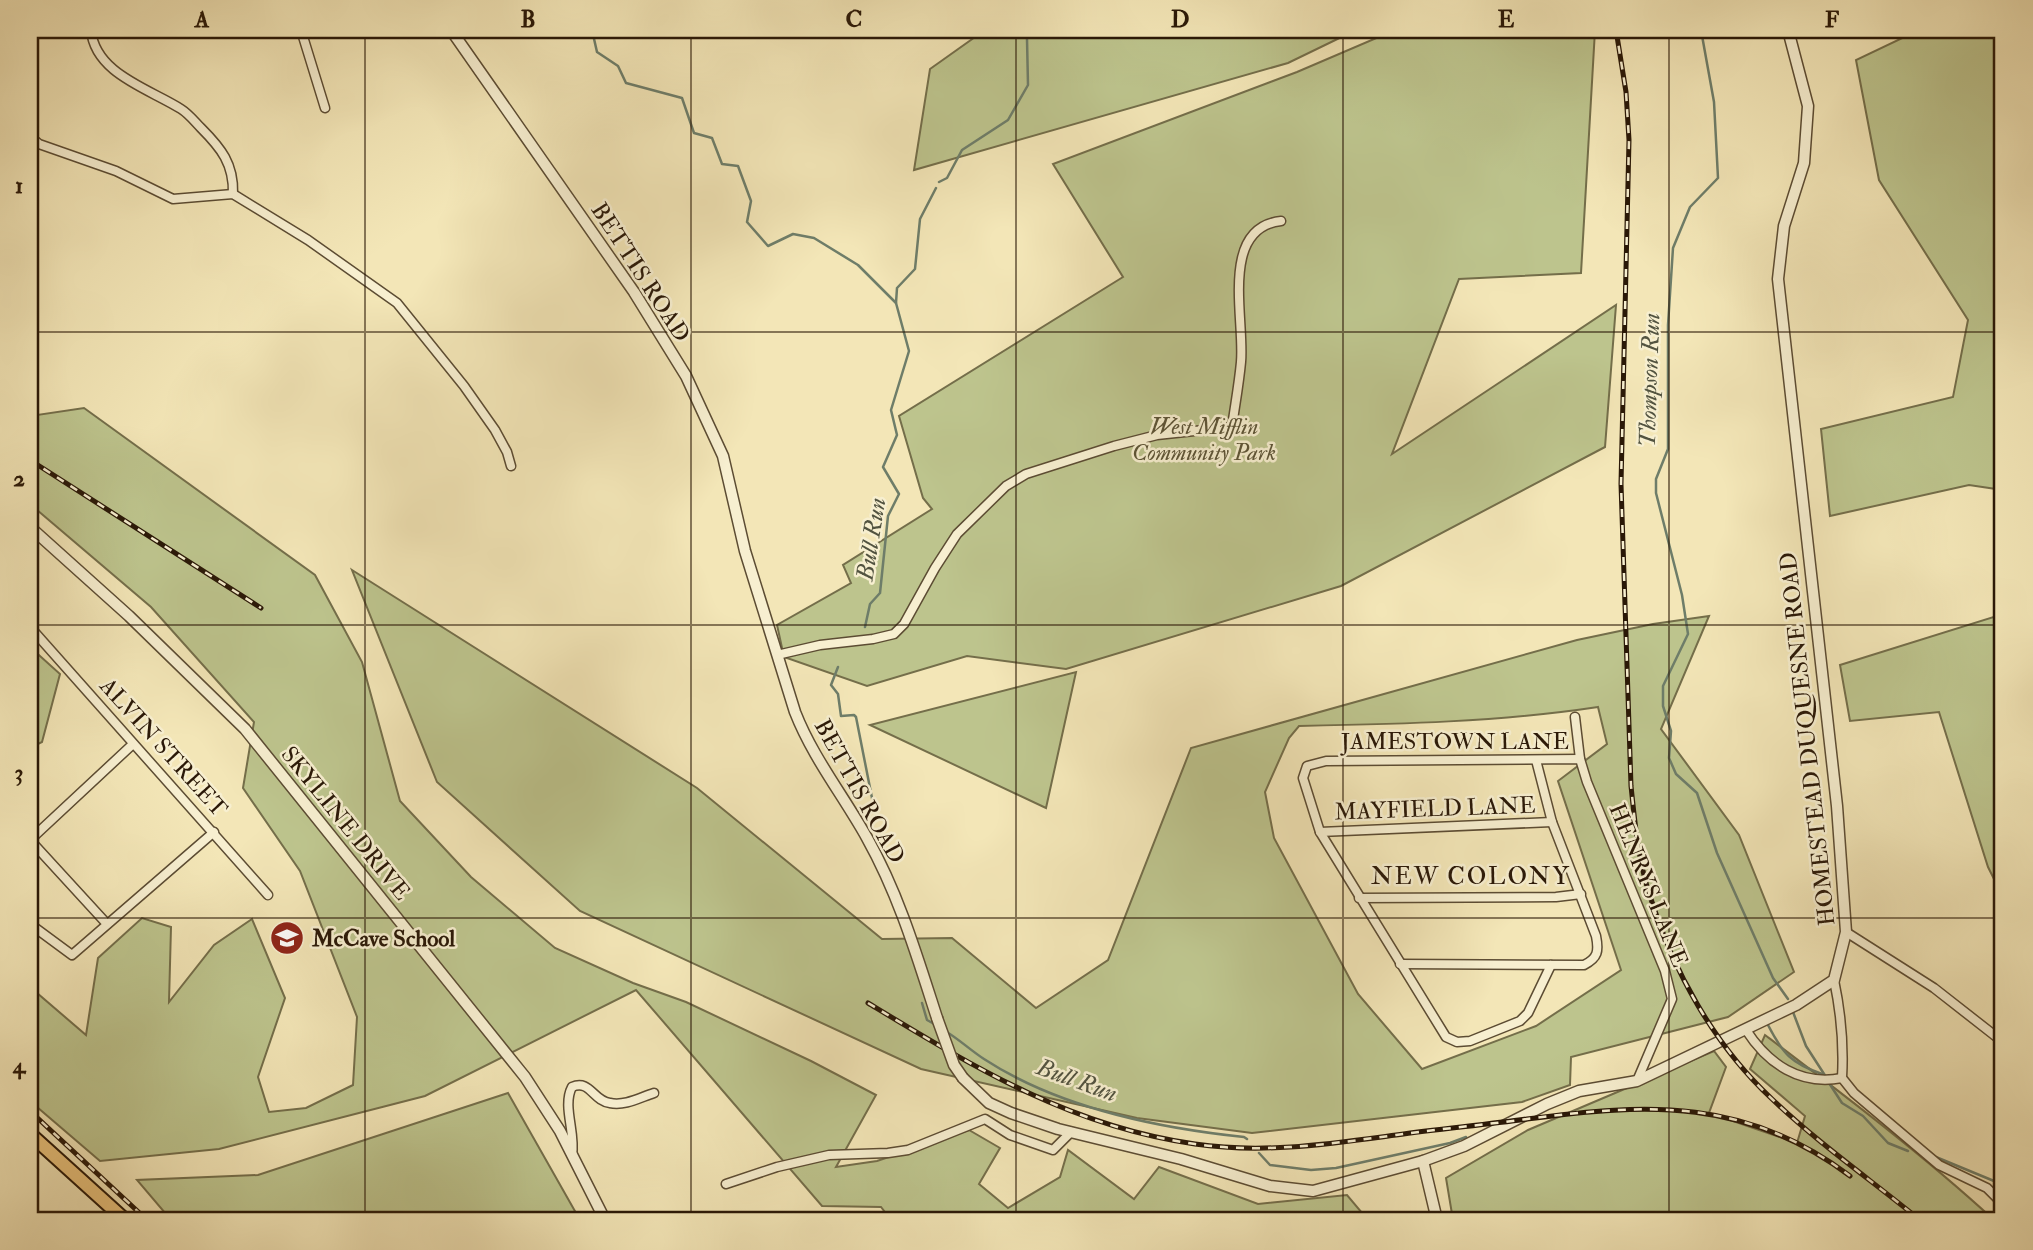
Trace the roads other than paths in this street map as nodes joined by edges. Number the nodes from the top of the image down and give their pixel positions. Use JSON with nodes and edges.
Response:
{"nodes":[{"id":1,"x":91,"y":30,"type":"edge"},
{"id":2,"x":301,"y":30,"type":"edge"},
{"id":3,"x":451,"y":30,"type":"edge"},
{"id":4,"x":1787,"y":30,"type":"edge"},
{"id":5,"x":325,"y":108,"type":"dead end"},
{"id":6,"x":30,"y":136,"type":"edge"},
{"id":7,"x":233,"y":194,"type":"junction"},
{"id":8,"x":1281,"y":221,"type":"dead end"},
{"id":9,"x":510,"y":466,"type":"dead end"},
{"id":10,"x":30,"y":527,"type":"edge"},
{"id":11,"x":32,"y":631,"type":"edge"},
{"id":12,"x":777,"y":656,"type":"junction"},
{"id":13,"x":1575,"y":717,"type":"dead end"},
{"id":14,"x":134,"y":744,"type":"junction"},
{"id":15,"x":1580,"y":759,"type":"junction"},
{"id":16,"x":1536,"y":760,"type":"junction"},
{"id":17,"x":1587,"y":782,"type":"joint"},
{"id":18,"x":1552,"y":822,"type":"junction"},
{"id":19,"x":214,"y":832,"type":"junction"},
{"id":20,"x":1320,"y":832,"type":"junction"},
{"id":21,"x":30,"y":840,"type":"edge"},
{"id":22,"x":1581,"y":894,"type":"junction"},
{"id":23,"x":268,"y":895,"type":"dead end"},
{"id":24,"x":1359,"y":898,"type":"junction"},
{"id":25,"x":107,"y":924,"type":"junction"},
{"id":26,"x":30,"y":925,"type":"edge"},
{"id":27,"x":1846,"y":932,"type":"junction"},
{"id":28,"x":1400,"y":964,"type":"junction"},
{"id":29,"x":1551,"y":965,"type":"junction"},
{"id":30,"x":1834,"y":980,"type":"junction"},
{"id":31,"x":1746,"y":1030,"type":"junction"},
{"id":32,"x":2003,"y":1042,"type":"edge"},
{"id":33,"x":1842,"y":1078,"type":"junction"},
{"id":34,"x":1637,"y":1081,"type":"junction"},
{"id":35,"x":654,"y":1093,"type":"dead end"},
{"id":36,"x":1071,"y":1132,"type":"junction"},
{"id":37,"x":30,"y":1134,"type":"edge"},
{"id":38,"x":572,"y":1154,"type":"junction"},
{"id":39,"x":1423,"y":1161,"type":"junction"},
{"id":40,"x":726,"y":1184,"type":"dead end"},
{"id":41,"x":2003,"y":1204,"type":"edge"},
{"id":42,"x":125,"y":1220,"type":"edge"},
{"id":43,"x":605,"y":1220,"type":"edge"},
{"id":44,"x":1437,"y":1220,"type":"edge"}],
"edges":[{"from":1,"to":7,"type":"street"},
{"from":2,"to":5,"type":"street"},
{"from":3,"to":12,"type":"street","name":"BETTIS ROAD"},
{"from":4,"to":27,"type":"street","name":"HOMESTEAD DUQUESNE ROAD"},
{"from":6,"to":7,"type":"street"},
{"from":7,"to":9,"type":"street"},
{"from":8,"to":12,"type":"street"},
{"from":10,"to":38,"type":"street","name":"SKYLINE DRIVE"},
{"from":11,"to":14,"type":"street","name":"ALVIN STREET"},
{"from":12,"to":36,"type":"street","name":"BETTIS ROAD","bridge":true},
{"from":13,"to":15,"type":"street"},
{"from":14,"to":19,"type":"street","name":"ALVIN STREET"},
{"from":14,"to":21,"type":"street"},
{"from":15,"to":16,"type":"street","name":"JAMESTOWN LANE"},
{"from":15,"to":17,"type":"street","name":"JAMESTOWN LANE"},
{"from":16,"to":18,"type":"street"},
{"from":16,"to":20,"type":"street","name":"JAMESTOWN LANE"},
{"from":17,"to":34,"type":"street","name":"HENRYS LANE"},
{"from":18,"to":20,"type":"street","name":"MAYFIELD LANE"},
{"from":18,"to":22,"type":"street"},
{"from":19,"to":23,"type":"street","name":"ALVIN STREET"},
{"from":19,"to":25,"type":"street"},
{"from":20,"to":24,"type":"street"},
{"from":21,"to":25,"type":"street"},
{"from":22,"to":24,"type":"street"},
{"from":22,"to":29,"type":"street"},
{"from":24,"to":28,"type":"street"},
{"from":25,"to":26,"type":"street"},
{"from":27,"to":30,"type":"street","name":"HOMESTEAD DUQUESNE ROAD"},
{"from":27,"to":32,"type":"street"},
{"from":28,"to":29,"type":"street"},
{"from":28,"to":29,"type":"street"},
{"from":30,"to":31,"type":"street"},
{"from":30,"to":33,"type":"street"},
{"from":31,"to":33,"type":"street"},
{"from":31,"to":34,"type":"street"},
{"from":33,"to":41,"type":"street"},
{"from":34,"to":39,"type":"street"},
{"from":35,"to":38,"type":"street"},
{"from":36,"to":39,"type":"street","name":"BETTIS ROAD"},
{"from":36,"to":40,"type":"street"},
{"from":37,"to":42,"type":"main road"},
{"from":38,"to":43,"type":"street","name":"SKYLINE DRIVE"},
{"from":39,"to":44,"type":"street"}]}
